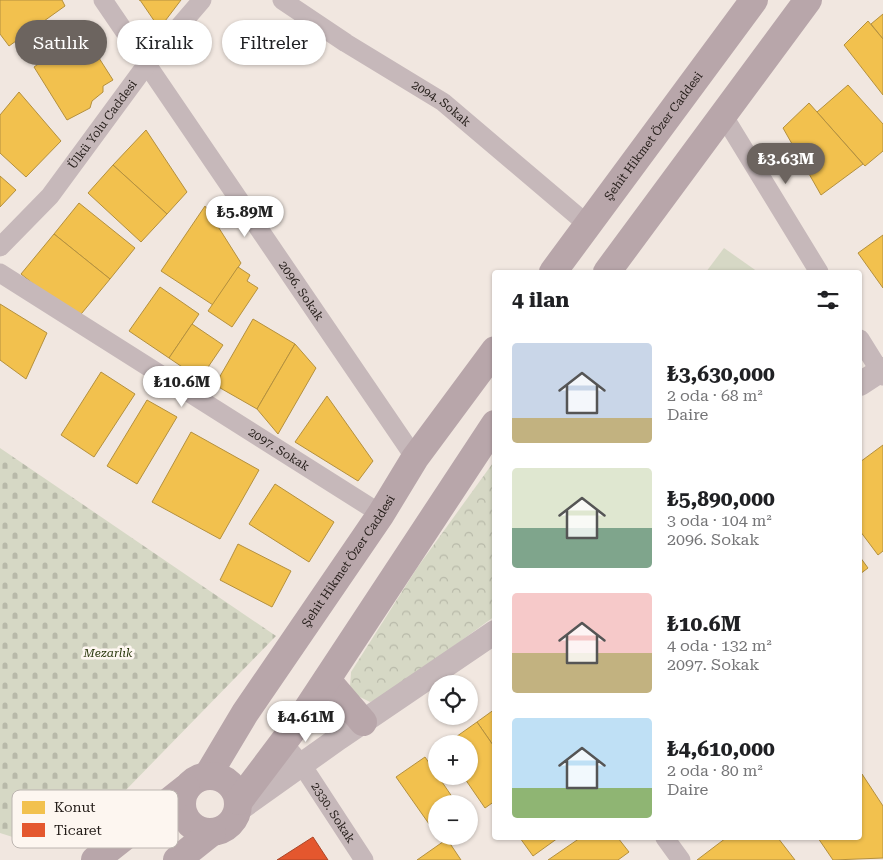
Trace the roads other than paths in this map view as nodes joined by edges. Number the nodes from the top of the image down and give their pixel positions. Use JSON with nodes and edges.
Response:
{"nodes":[{"id":1,"x":103,"y":0,"type":"edge"},
{"id":2,"x":202,"y":0,"type":"edge"},
{"id":3,"x":282,"y":0,"type":"edge"},
{"id":4,"x":754,"y":0,"type":"edge"},
{"id":5,"x":808,"y":0,"type":"edge"},
{"id":6,"x":117,"y":20,"type":"edge"},
{"id":7,"x":185,"y":20,"type":"edge"},
{"id":8,"x":146,"y":65,"type":"edge"},
{"id":9,"x":148,"y":65,"type":"edge"},
{"id":10,"x":723,"y":115,"type":"junction"},
{"id":11,"x":588,"y":225,"type":"junction"},
{"id":12,"x":0,"y":247,"type":"edge"},
{"id":13,"x":554,"y":270,"type":"edge"},
{"id":14,"x":608,"y":270,"type":"edge"},
{"id":15,"x":818,"y":270,"type":"edge"},
{"id":16,"x":0,"y":273,"type":"edge"},
{"id":17,"x":862,"y":342,"type":"edge"},
{"id":18,"x":492,"y":354,"type":"edge"},
{"id":19,"x":882,"y":372,"type":"edge"},
{"id":20,"x":862,"y":383,"type":"edge"},
{"id":21,"x":492,"y":429,"type":"edge"},
{"id":22,"x":415,"y":458,"type":"junction"},
{"id":23,"x":381,"y":514,"type":"junction"},
{"id":24,"x":492,"y":634,"type":"edge"},
{"id":25,"x":326,"y":680,"type":"junction"},
{"id":26,"x":362,"y":722,"type":"junction"},
{"id":27,"x":284,"y":743,"type":"junction"},
{"id":28,"x":302,"y":765,"type":"junction"},
{"id":29,"x":197,"y":782,"type":"junction"},
{"id":30,"x":178,"y":797,"type":"edge"},
{"id":31,"x":238,"y":806,"type":"junction"},
{"id":32,"x":212,"y":832,"type":"junction"},
{"id":33,"x":666,"y":840,"type":"edge"},
{"id":34,"x":112,"y":848,"type":"edge"},
{"id":35,"x":96,"y":860,"type":"edge"},
{"id":36,"x":177,"y":860,"type":"edge"},
{"id":37,"x":364,"y":860,"type":"edge"},
{"id":38,"x":681,"y":860,"type":"edge"}],
"edges":[{"from":1,"to":6,"type":"street","name":"2096. Sokak"},
{"from":2,"to":7,"type":"street","name":"Ülkü Yolu Caddesi"},
{"from":3,"to":11,"type":"street","name":"2094. Sokak"},
{"from":4,"to":11,"type":"main road","name":"Şehit Hikmet Özer Caddesi"},
{"from":5,"to":10,"type":"main road"},
{"from":8,"to":12,"type":"street","name":"Ülkü Yolu Caddesi"},
{"from":9,"to":22,"type":"street","name":"2096. Sokak"},
{"from":10,"to":14,"type":"main road"},
{"from":10,"to":15,"type":"street"},
{"from":11,"to":13,"type":"main road","name":"Şehit Hikmet Özer Caddesi"},
{"from":16,"to":23,"type":"street","name":"2097. Sokak"},
{"from":17,"to":19,"type":"street"},
{"from":18,"to":22,"type":"main road","name":"Şehit Hikmet Özer Caddesi"},
{"from":19,"to":20,"type":"street"},
{"from":21,"to":25,"type":"main road"},
{"from":22,"to":23,"type":"main road","name":"Şehit Hikmet Özer Caddesi"},
{"from":23,"to":29,"type":"main road","name":"Şehit Hikmet Özer Caddesi"},
{"from":24,"to":26,"type":"street"},
{"from":25,"to":26,"type":"main road"},
{"from":25,"to":27,"type":"main road"},
{"from":26,"to":28,"type":"street"},
{"from":27,"to":28,"type":"street","name":"2330. Sokak"},
{"from":27,"to":31,"type":"main road"},
{"from":28,"to":31,"type":"street"},
{"from":28,"to":37,"type":"street","name":"2330. Sokak"},
{"from":29,"to":30,"type":"main road","name":"Şehit Hikmet Özer Caddesi"},
{"from":29,"to":31,"type":"main road"},
{"from":29,"to":32,"type":"main road"},
{"from":31,"to":32,"type":"main road"},
{"from":32,"to":36,"type":"main road"},
{"from":33,"to":38,"type":"street"},
{"from":34,"to":35,"type":"main road","name":"Şehit Hikmet Özer Caddesi"}]}
